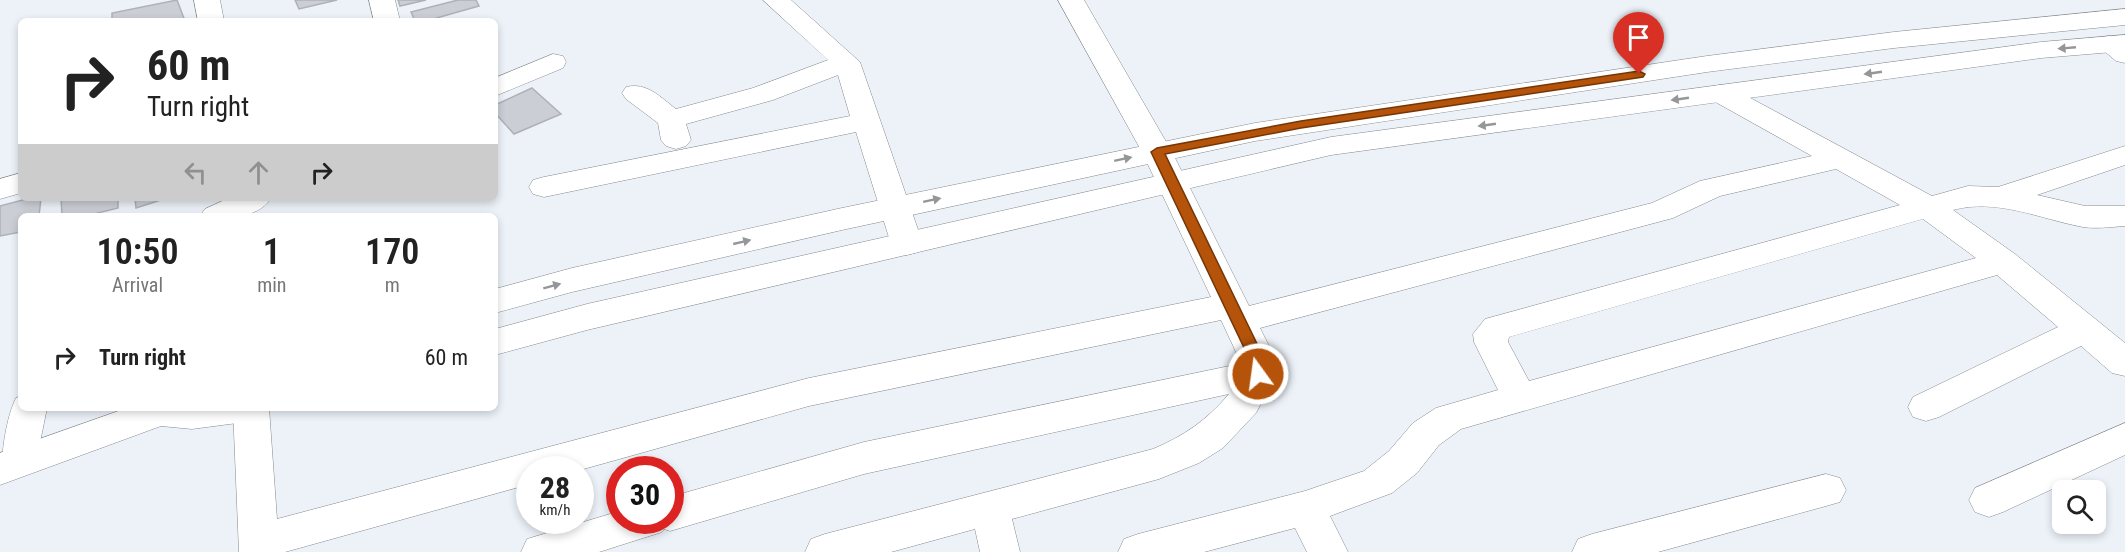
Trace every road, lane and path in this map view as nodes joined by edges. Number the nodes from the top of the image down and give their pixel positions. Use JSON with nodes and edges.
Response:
{"nodes":[{"id":1,"x":207,"y":0,"type":"edge"},
{"id":2,"x":382,"y":0,"type":"edge"},
{"id":3,"x":776,"y":0,"type":"edge"},
{"id":4,"x":1071,"y":0,"type":"edge"},
{"id":5,"x":2125,"y":17,"type":"edge"},
{"id":6,"x":210,"y":18,"type":"edge"},
{"id":7,"x":386,"y":18,"type":"edge"},
{"id":8,"x":1957,"y":33,"type":"junction"},
{"id":9,"x":2120,"y":47,"type":"edge"},
{"id":10,"x":1989,"y":57,"type":"junction"},
{"id":11,"x":553,"y":62,"type":"dead end"},
{"id":12,"x":847,"y":62,"type":"junction"},
{"id":13,"x":1728,"y":62,"type":"junction"},
{"id":14,"x":498,"y":87,"type":"edge"},
{"id":15,"x":1759,"y":88,"type":"junction"},
{"id":16,"x":636,"y":93,"type":"dead end"},
{"id":17,"x":1720,"y":93,"type":"junction"},
{"id":18,"x":671,"y":119,"type":"junction"},
{"id":19,"x":867,"y":122,"type":"junction"},
{"id":20,"x":2125,"y":155,"type":"edge"},
{"id":21,"x":1840,"y":159,"type":"junction"},
{"id":22,"x":680,"y":160,"type":"junction"},
{"id":23,"x":1165,"y":167,"type":"junction"},
{"id":24,"x":18,"y":184,"type":"edge"},
{"id":25,"x":544,"y":187,"type":"dead end"},
{"id":26,"x":0,"y":189,"type":"edge"},
{"id":27,"x":2000,"y":197,"type":"junction"},
{"id":28,"x":247,"y":201,"type":"edge"},
{"id":29,"x":1926,"y":206,"type":"junction"},
{"id":30,"x":895,"y":208,"type":"junction"},
{"id":31,"x":222,"y":213,"type":"edge"},
{"id":32,"x":2125,"y":216,"type":"edge"},
{"id":33,"x":907,"y":244,"type":"junction"},
{"id":34,"x":2003,"y":262,"type":"junction"},
{"id":35,"x":498,"y":300,"type":"edge"},
{"id":36,"x":1236,"y":313,"type":"junction"},
{"id":37,"x":2084,"y":329,"type":"junction"},
{"id":38,"x":498,"y":341,"type":"edge"},
{"id":39,"x":2125,"y":363,"type":"edge"},
{"id":40,"x":1258,"y":374,"type":"junction"},
{"id":41,"x":1520,"y":398,"type":"junction"},
{"id":42,"x":1926,"y":407,"type":"dead end"},
{"id":43,"x":28,"y":411,"type":"edge"},
{"id":44,"x":218,"y":411,"type":"edge"},
{"id":45,"x":251,"y":411,"type":"edge"},
{"id":46,"x":155,"y":412,"type":"edge"},
{"id":47,"x":2125,"y":438,"type":"edge"},
{"id":48,"x":8,"y":465,"type":"edge"},
{"id":49,"x":1826,"y":490,"type":"dead end"},
{"id":50,"x":1989,"y":500,"type":"dead end"},
{"id":51,"x":1305,"y":507,"type":"junction"},
{"id":52,"x":990,"y":508,"type":"junction"},
{"id":53,"x":684,"y":510,"type":"edge"},
{"id":54,"x":606,"y":533,"type":"edge"},
{"id":55,"x":259,"y":547,"type":"edge"},
{"id":56,"x":541,"y":552,"type":"edge"},
{"id":57,"x":825,"y":552,"type":"edge"},
{"id":58,"x":1000,"y":552,"type":"edge"},
{"id":59,"x":1138,"y":552,"type":"edge"},
{"id":60,"x":1328,"y":552,"type":"edge"},
{"id":61,"x":1592,"y":552,"type":"edge"}],
"edges":[{"from":1,"to":6,"type":"street"},
{"from":2,"to":7,"type":"street"},
{"from":3,"to":12,"type":"street"},
{"from":4,"to":23,"type":"street"},
{"from":5,"to":8,"type":"street"},
{"from":8,"to":10,"type":"street"},
{"from":8,"to":13,"type":"street"},
{"from":9,"to":10,"type":"street","one_way":true},
{"from":10,"to":15,"type":"street","one_way":true},
{"from":11,"to":14,"type":"street"},
{"from":12,"to":18,"type":"street"},
{"from":12,"to":19,"type":"street"},
{"from":13,"to":15,"type":"street"},
{"from":13,"to":23,"type":"street"},
{"from":15,"to":17,"type":"street"},
{"from":16,"to":18,"type":"street"},
{"from":17,"to":21,"type":"street"},
{"from":17,"to":23,"type":"street","one_way":true},
{"from":18,"to":22,"type":"street"},
{"from":19,"to":22,"type":"street"},
{"from":19,"to":30,"type":"street"},
{"from":20,"to":27,"type":"street"},
{"from":21,"to":29,"type":"street"},
{"from":21,"to":36,"type":"street"},
{"from":22,"to":25,"type":"street"},
{"from":30,"to":23,"type":"street","one_way":true},
{"from":23,"to":33,"type":"street"},
{"from":23,"to":36,"type":"street"},
{"from":24,"to":26,"type":"street"},
{"from":27,"to":29,"type":"street"},
{"from":27,"to":32,"type":"street"},
{"from":28,"to":31,"type":"street"},
{"from":29,"to":34,"type":"street"},
{"from":29,"to":41,"type":"street"},
{"from":30,"to":33,"type":"street"},
{"from":35,"to":30,"type":"street","one_way":true},
{"from":33,"to":38,"type":"street"},
{"from":34,"to":37,"type":"street"},
{"from":34,"to":41,"type":"street"},
{"from":36,"to":40,"type":"street"},
{"from":36,"to":55,"type":"street"},
{"from":37,"to":39,"type":"street"},
{"from":37,"to":42,"type":"street"},
{"from":40,"to":52,"type":"street"},
{"from":40,"to":53,"type":"street"},
{"from":41,"to":51,"type":"street"},
{"from":43,"to":48,"type":"street"},
{"from":44,"to":46,"type":"street"},
{"from":45,"to":55,"type":"street"},
{"from":46,"to":48,"type":"street"},
{"from":47,"to":50,"type":"street"},
{"from":49,"to":61,"type":"street"},
{"from":51,"to":59,"type":"street"},
{"from":51,"to":60,"type":"street"},
{"from":52,"to":57,"type":"street"},
{"from":52,"to":58,"type":"street"},
{"from":54,"to":56,"type":"street"}]}
